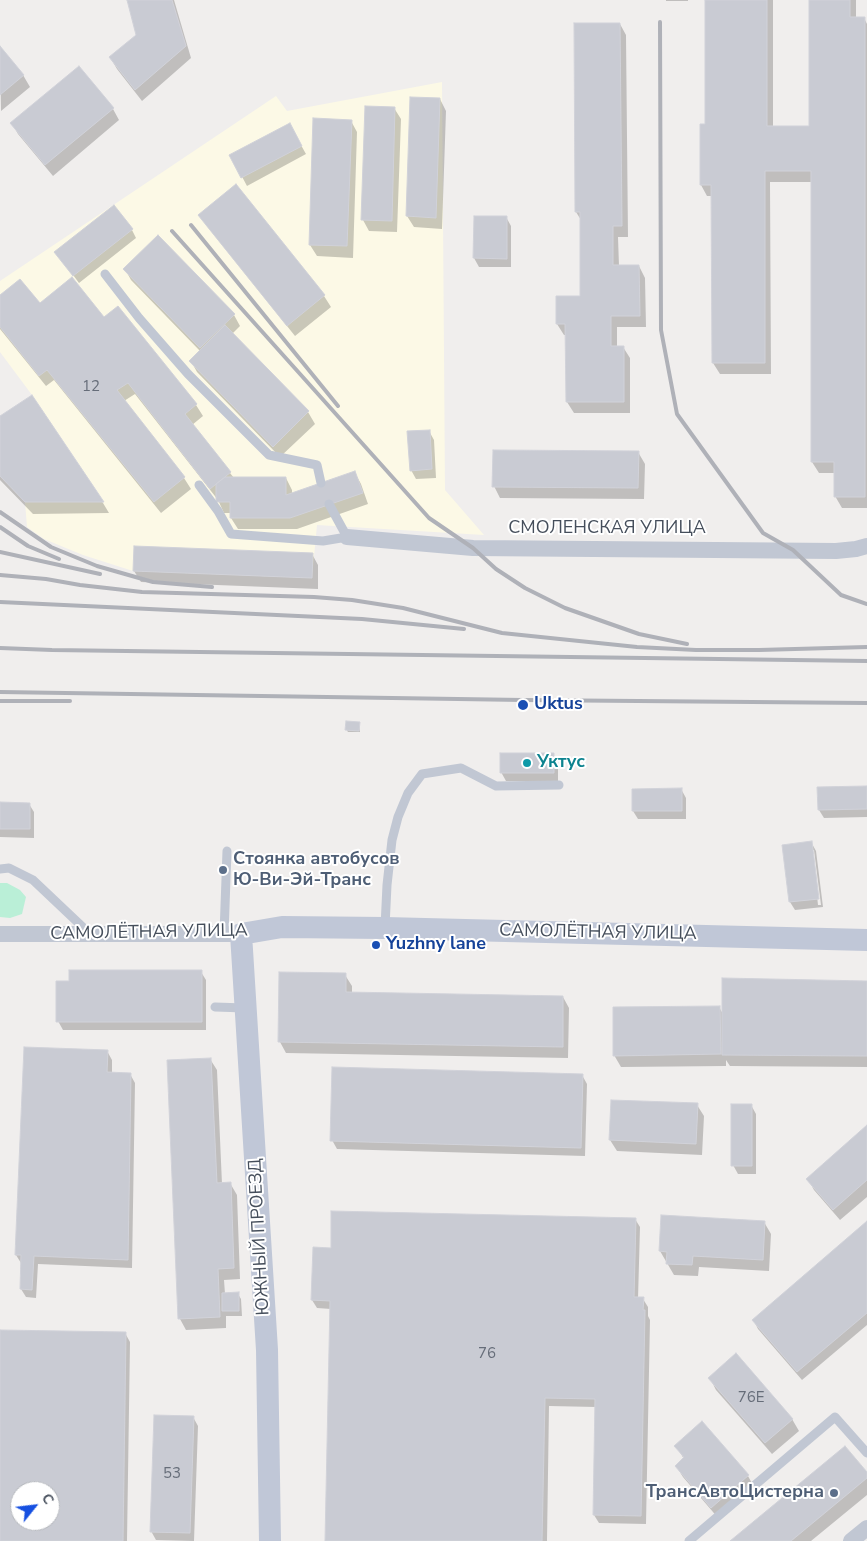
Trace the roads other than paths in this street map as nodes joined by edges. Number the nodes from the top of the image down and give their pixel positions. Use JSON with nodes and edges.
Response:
{"nodes":[{"id":1,"x":105,"y":274,"type":"dead end"},
{"id":2,"x":321,"y":483,"type":"dead end"},
{"id":3,"x":200,"y":485,"type":"dead end"},
{"id":4,"x":328,"y":504,"type":"dead end"},
{"id":5,"x":347,"y":537,"type":"junction"},
{"id":6,"x":867,"y":546,"type":"edge"},
{"id":7,"x":559,"y":785,"type":"dead end"},
{"id":8,"x":227,"y":851,"type":"dead end"},
{"id":9,"x":0,"y":869,"type":"edge"},
{"id":10,"x":385,"y":928,"type":"junction"},
{"id":11,"x":90,"y":933,"type":"junction"},
{"id":12,"x":0,"y":934,"type":"edge"},
{"id":13,"x":232,"y":934,"type":"junction"},
{"id":14,"x":867,"y":940,"type":"edge"},
{"id":15,"x":215,"y":1007,"type":"dead end"},
{"id":16,"x":246,"y":1008,"type":"junction"},
{"id":17,"x":867,"y":1453,"type":"edge"},
{"id":18,"x":867,"y":1528,"type":"edge"},
{"id":19,"x":270,"y":1541,"type":"edge"},
{"id":20,"x":689,"y":1541,"type":"edge"},
{"id":21,"x":851,"y":1541,"type":"edge"}],
"edges":[{"from":1,"to":2,"type":"lane"},
{"from":3,"to":5,"type":"lane"},
{"from":4,"to":5,"type":"lane"},
{"from":5,"to":6,"type":"street","name":"СМОЛЕНСКАЯ УЛИЦА"},
{"from":7,"to":10,"type":"lane"},
{"from":8,"to":13,"type":"lane"},
{"from":9,"to":11,"type":"lane"},
{"from":10,"to":13,"type":"main road","name":"САМОЛЁТНАЯ УЛИЦА"},
{"from":10,"to":14,"type":"main road","name":"САМОЛЁТНАЯ УЛИЦА"},
{"from":11,"to":12,"type":"street","name":"САМОЛЁТНАЯ УЛИЦА"},
{"from":11,"to":13,"type":"street","name":"САМОЛЁТНАЯ УЛИЦА"},
{"from":13,"to":16,"type":"main road","name":"ЮЖНЫЙ ПРОЕЗД"},
{"from":15,"to":16,"type":"lane"},
{"from":16,"to":19,"type":"main road","name":"ЮЖНЫЙ ПРОЕЗД"},
{"from":17,"to":20,"type":"lane"},
{"from":18,"to":21,"type":"street"}]}
